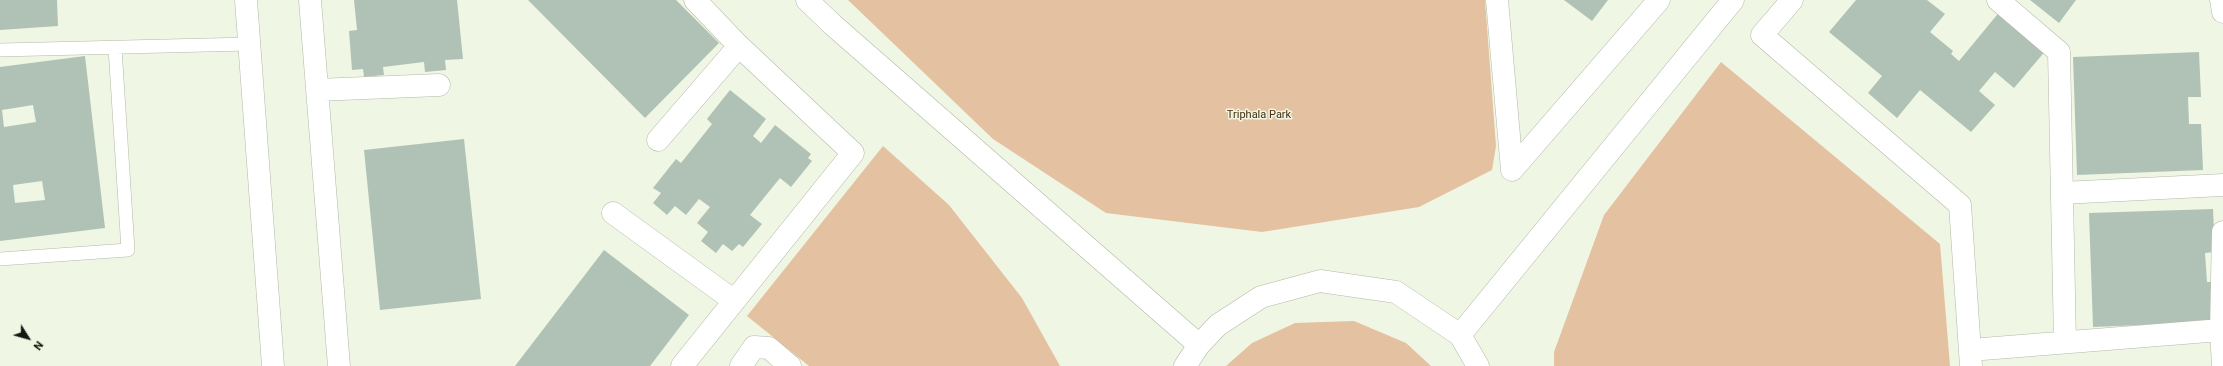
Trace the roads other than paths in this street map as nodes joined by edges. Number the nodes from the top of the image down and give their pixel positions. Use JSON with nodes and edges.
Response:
{"nodes":[{"id":1,"x":246,"y":0,"type":"edge"},
{"id":2,"x":310,"y":0,"type":"edge"},
{"id":3,"x":695,"y":0,"type":"edge"},
{"id":4,"x":807,"y":0,"type":"edge"},
{"id":5,"x":1497,"y":0,"type":"edge"},
{"id":6,"x":1660,"y":0,"type":"edge"},
{"id":7,"x":1733,"y":0,"type":"edge"},
{"id":8,"x":1792,"y":0,"type":"edge"},
{"id":9,"x":1998,"y":0,"type":"edge"},
{"id":10,"x":2220,"y":0,"type":"edge"},
{"id":11,"x":2223,"y":12,"type":"edge"},
{"id":12,"x":249,"y":44,"type":"junction"},
{"id":13,"x":739,"y":46,"type":"junction"},
{"id":14,"x":115,"y":48,"type":"junction"},
{"id":15,"x":0,"y":50,"type":"edge"},
{"id":16,"x":439,"y":85,"type":"dead end"},
{"id":17,"x":317,"y":90,"type":"junction"},
{"id":18,"x":658,"y":140,"type":"dead end"},
{"id":19,"x":2223,"y":185,"type":"edge"},
{"id":20,"x":2062,"y":193,"type":"junction"},
{"id":21,"x":613,"y":213,"type":"dead end"},
{"id":22,"x":2223,"y":232,"type":"edge"},
{"id":23,"x":0,"y":259,"type":"edge"},
{"id":24,"x":733,"y":300,"type":"junction"},
{"id":25,"x":2221,"y":330,"type":"junction"},
{"id":26,"x":1460,"y":335,"type":"junction"},
{"id":27,"x":2065,"y":342,"type":"junction"},
{"id":28,"x":1199,"y":345,"type":"junction"},
{"id":29,"x":1971,"y":358,"type":"edge"},
{"id":30,"x":273,"y":366,"type":"edge"},
{"id":31,"x":339,"y":366,"type":"edge"},
{"id":32,"x":682,"y":366,"type":"edge"},
{"id":33,"x":741,"y":366,"type":"edge"},
{"id":34,"x":790,"y":366,"type":"edge"},
{"id":35,"x":1185,"y":366,"type":"edge"},
{"id":36,"x":1478,"y":366,"type":"edge"},
{"id":37,"x":2223,"y":366,"type":"edge"}],
"edges":[{"from":1,"to":12,"type":"street"},
{"from":2,"to":17,"type":"street"},
{"from":3,"to":13,"type":"street"},
{"from":4,"to":28,"type":"street"},
{"from":5,"to":6,"type":"street"},
{"from":7,"to":26,"type":"street"},
{"from":8,"to":29,"type":"street"},
{"from":9,"to":20,"type":"street"},
{"from":10,"to":11,"type":"street"},
{"from":12,"to":14,"type":"lane"},
{"from":12,"to":30,"type":"street"},
{"from":13,"to":18,"type":"street"},
{"from":13,"to":24,"type":"street"},
{"from":14,"to":15,"type":"lane"},
{"from":14,"to":23,"type":"lane"},
{"from":16,"to":17,"type":"street"},
{"from":17,"to":31,"type":"street"},
{"from":19,"to":20,"type":"street"},
{"from":20,"to":27,"type":"street"},
{"from":21,"to":24,"type":"street"},
{"from":22,"to":25,"type":"street"},
{"from":24,"to":32,"type":"street"},
{"from":25,"to":27,"type":"street"},
{"from":25,"to":37,"type":"street"},
{"from":26,"to":28,"type":"street"},
{"from":26,"to":36,"type":"street"},
{"from":27,"to":29,"type":"street"},
{"from":28,"to":35,"type":"street"},
{"from":33,"to":34,"type":"street"}]}
